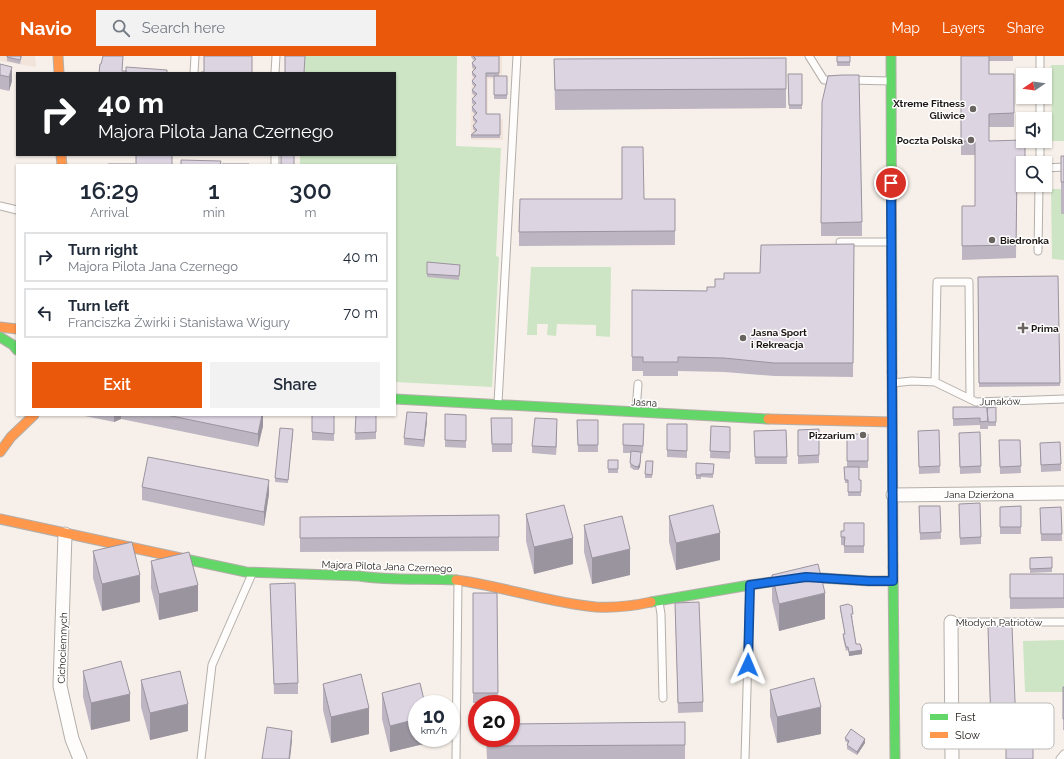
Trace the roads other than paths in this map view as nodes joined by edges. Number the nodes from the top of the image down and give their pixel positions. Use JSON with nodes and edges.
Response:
{"nodes":[{"id":1,"x":58,"y":56,"type":"edge"},
{"id":2,"x":195,"y":56,"type":"edge"},
{"id":3,"x":276,"y":56,"type":"edge"},
{"id":4,"x":517,"y":56,"type":"edge"},
{"id":5,"x":809,"y":56,"type":"edge"},
{"id":6,"x":891,"y":56,"type":"edge"},
{"id":7,"x":1040,"y":56,"type":"edge"},
{"id":8,"x":1040,"y":68,"type":"edge"},
{"id":9,"x":59,"y":72,"type":"edge"},
{"id":10,"x":194,"y":72,"type":"edge"},
{"id":11,"x":275,"y":72,"type":"edge"},
{"id":12,"x":891,"y":81,"type":"junction"},
{"id":13,"x":1064,"y":167,"type":"edge"},
{"id":14,"x":1052,"y":168,"type":"edge"},
{"id":15,"x":1039,"y":192,"type":"edge"},
{"id":16,"x":0,"y":206,"type":"edge"},
{"id":17,"x":16,"y":210,"type":"edge"},
{"id":18,"x":840,"y":242,"type":"dead end"},
{"id":19,"x":891,"y":242,"type":"junction"},
{"id":20,"x":1038,"y":251,"type":"dead end"},
{"id":21,"x":0,"y":327,"type":"edge"},
{"id":22,"x":16,"y":329,"type":"edge"},
{"id":23,"x":0,"y":337,"type":"edge"},
{"id":24,"x":16,"y":349,"type":"edge"},
{"id":25,"x":935,"y":382,"type":"junction"},
{"id":26,"x":892,"y":383,"type":"junction"},
{"id":27,"x":638,"y":384,"type":"dead end"},
{"id":28,"x":396,"y":399,"type":"edge"},
{"id":29,"x":970,"y":399,"type":"junction"},
{"id":30,"x":1064,"y":399,"type":"edge"},
{"id":31,"x":498,"y":406,"type":"junction"},
{"id":32,"x":636,"y":413,"type":"junction"},
{"id":33,"x":26,"y":419,"type":"edge"},
{"id":34,"x":892,"y":422,"type":"junction"},
{"id":35,"x":0,"y":452,"type":"edge"},
{"id":36,"x":1064,"y":493,"type":"edge"},
{"id":37,"x":893,"y":495,"type":"junction"},
{"id":38,"x":0,"y":520,"type":"edge"},
{"id":39,"x":65,"y":534,"type":"junction"},
{"id":40,"x":252,"y":572,"type":"junction"},
{"id":41,"x":458,"y":580,"type":"junction"},
{"id":42,"x":893,"y":581,"type":"junction"},
{"id":43,"x":750,"y":585,"type":"junction"},
{"id":44,"x":659,"y":600,"type":"junction"},
{"id":45,"x":951,"y":622,"type":"joint"},
{"id":46,"x":1064,"y":622,"type":"edge"},
{"id":47,"x":663,"y":698,"type":"dead end"},
{"id":48,"x":952,"y":703,"type":"edge"},
{"id":49,"x":952,"y":749,"type":"edge"},
{"id":50,"x":1064,"y":754,"type":"edge"},
{"id":51,"x":80,"y":759,"type":"edge"},
{"id":52,"x":201,"y":759,"type":"edge"},
{"id":53,"x":456,"y":759,"type":"edge"},
{"id":54,"x":746,"y":759,"type":"edge"},
{"id":55,"x":895,"y":759,"type":"edge"},
{"id":56,"x":952,"y":759,"type":"edge"},
{"id":57,"x":1060,"y":759,"type":"edge"}],
"edges":[{"from":1,"to":9,"type":"street"},
{"from":2,"to":10,"type":"lane"},
{"from":3,"to":11,"type":"lane"},
{"from":4,"to":31,"type":"lane"},
{"from":5,"to":12,"type":"lane"},
{"from":6,"to":12,"type":"street"},
{"from":7,"to":8,"type":"lane"},
{"from":12,"to":19,"type":"street"},
{"from":13,"to":14,"type":"lane"},
{"from":15,"to":20,"type":"lane"},
{"from":16,"to":17,"type":"lane"},
{"from":18,"to":19,"type":"lane"},
{"from":19,"to":26,"type":"street"},
{"from":21,"to":22,"type":"street"},
{"from":23,"to":24,"type":"street"},
{"from":25,"to":26,"type":"lane","name":"Junaków"},
{"from":25,"to":29,"type":"lane","name":"Junaków"},
{"from":25,"to":29,"type":"lane"},
{"from":26,"to":34,"type":"street"},
{"from":27,"to":32,"type":"lane"},
{"from":28,"to":31,"type":"street","name":"Jasna"},
{"from":29,"to":30,"type":"lane","name":"Junaków"},
{"from":31,"to":32,"type":"street","name":"Jasna"},
{"from":32,"to":34,"type":"street","name":"Jasna"},
{"from":33,"to":35,"type":"street"},
{"from":34,"to":37,"type":"street"},
{"from":36,"to":37,"type":"street","name":"Jana Dzierżona"},
{"from":37,"to":42,"type":"street"},
{"from":38,"to":39,"type":"street","name":"Majora Pilota Jana Czernego"},
{"from":39,"to":40,"type":"street","name":"Majora Pilota Jana Czernego"},
{"from":39,"to":51,"type":"street","name":"Cichociemnych"},
{"from":40,"to":41,"type":"street","name":"Majora Pilota Jana Czernego"},
{"from":40,"to":52,"type":"lane"},
{"from":41,"to":44,"type":"street","name":"Majora Pilota Jana Czernego"},
{"from":41,"to":53,"type":"lane"},
{"from":42,"to":43,"type":"street","name":"Majora Pilota Jana Czernego"},
{"from":42,"to":55,"type":"street"},
{"from":43,"to":44,"type":"street","name":"Majora Pilota Jana Czernego"},
{"from":43,"to":54,"type":"lane"},
{"from":44,"to":47,"type":"lane"},
{"from":45,"to":46,"type":"lane","name":"Młodych Patriotów"},
{"from":45,"to":48,"type":"street","name":"Młodych Patriotów"},
{"from":49,"to":56,"type":"street","name":"Młodych Patriotów"},
{"from":50,"to":57,"type":"lane"}]}
